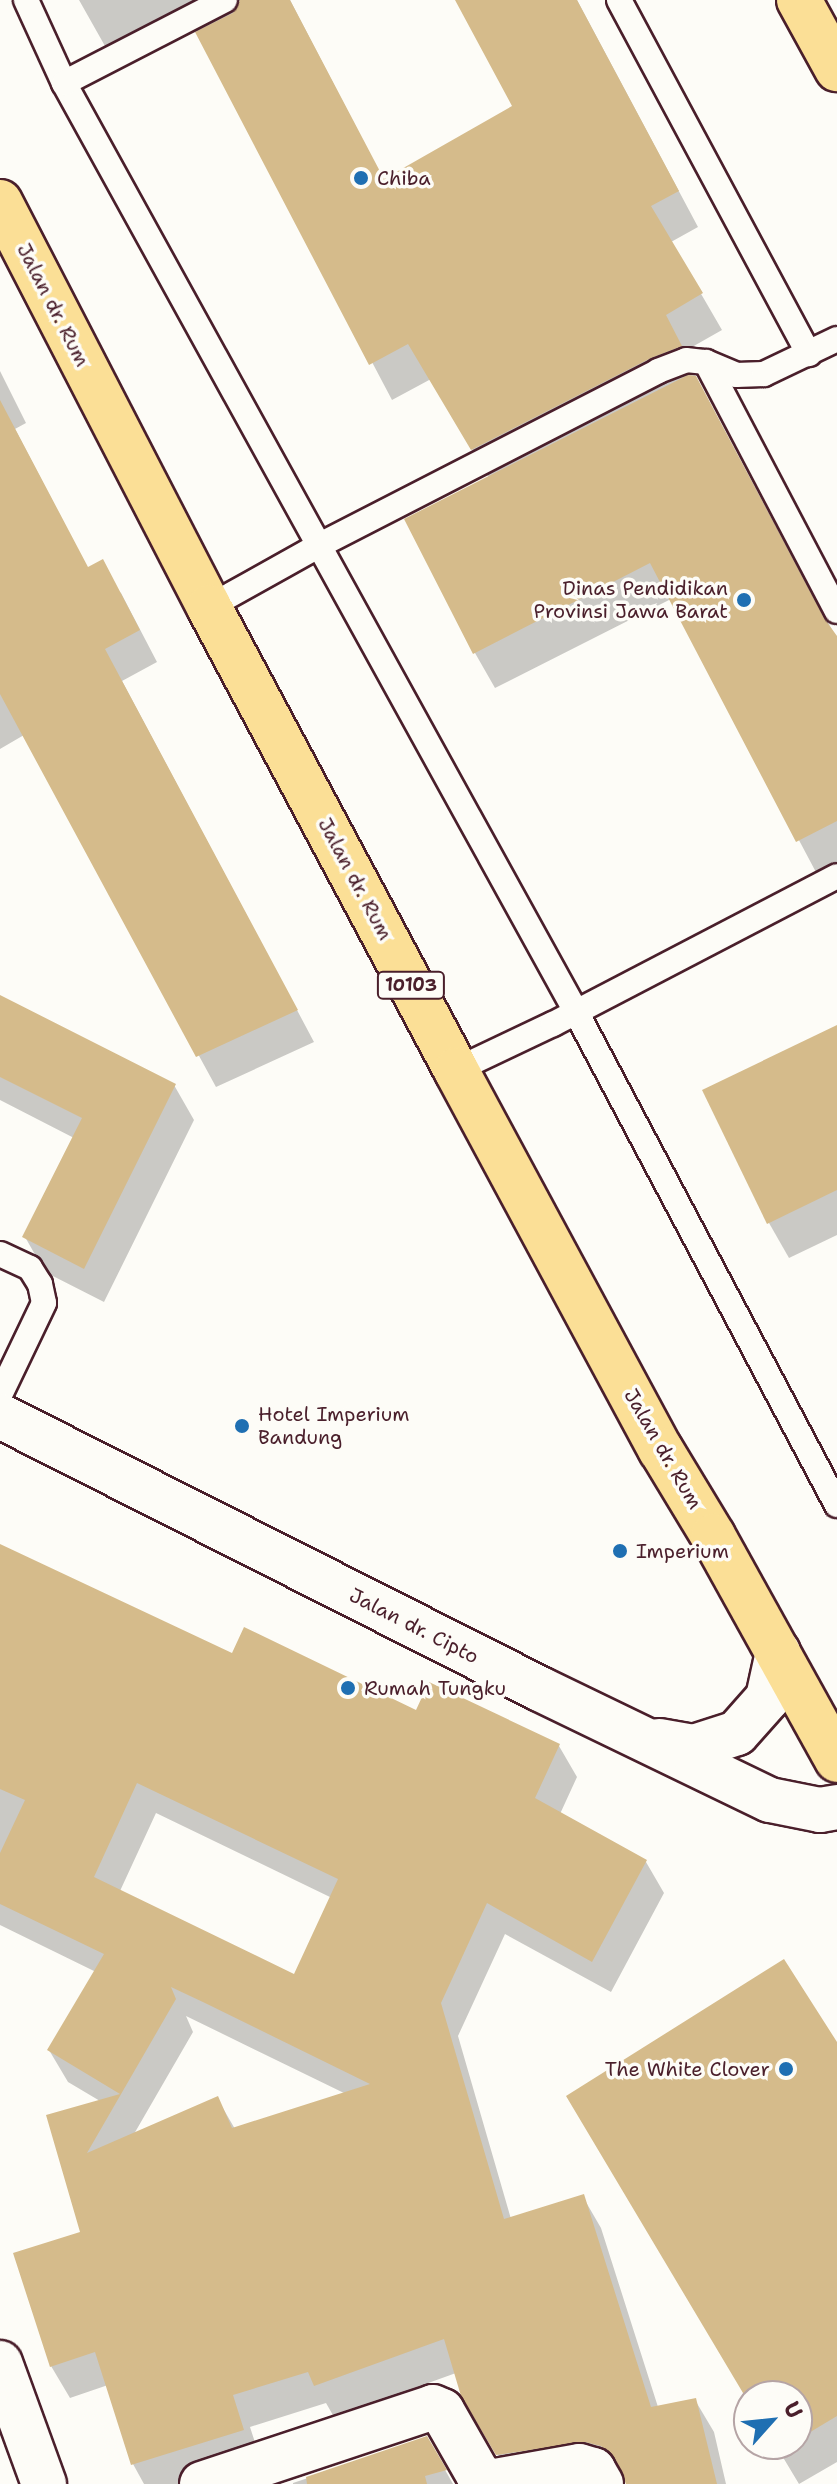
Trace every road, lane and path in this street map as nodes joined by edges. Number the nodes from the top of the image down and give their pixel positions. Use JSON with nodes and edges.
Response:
{"nodes":[{"id":1,"x":26,"y":0,"type":"edge"},
{"id":2,"x":225,"y":0,"type":"edge"},
{"id":3,"x":619,"y":0,"type":"edge"},
{"id":4,"x":799,"y":0,"type":"edge"},
{"id":5,"x":837,"y":69,"type":"edge"},
{"id":6,"x":64,"y":83,"type":"junction"},
{"id":7,"x":0,"y":202,"type":"edge"},
{"id":8,"x":837,"y":339,"type":"edge"},
{"id":9,"x":809,"y":354,"type":"junction"},
{"id":10,"x":706,"y":362,"type":"junction"},
{"id":11,"x":320,"y":545,"type":"junction"},
{"id":12,"x":209,"y":607,"type":"junction"},
{"id":13,"x":837,"y":611,"type":"edge"},
{"id":14,"x":837,"y":876,"type":"edge"},
{"id":15,"x":575,"y":1010,"type":"junction"},
{"id":16,"x":456,"y":1070,"type":"junction"},
{"id":17,"x":0,"y":1254,"type":"edge"},
{"id":18,"x":0,"y":1395,"type":"edge"},
{"id":19,"x":0,"y":1416,"type":"edge"},
{"id":20,"x":837,"y":1505,"type":"edge"},
{"id":21,"x":778,"y":1652,"type":"junction"},
{"id":22,"x":649,"y":1739,"type":"junction"},
{"id":23,"x":837,"y":1760,"type":"edge"},
{"id":24,"x":837,"y":1807,"type":"edge"},
{"id":25,"x":0,"y":2363,"type":"edge"},
{"id":26,"x":44,"y":2484,"type":"edge"},
{"id":27,"x":202,"y":2484,"type":"edge"},
{"id":28,"x":601,"y":2484,"type":"edge"}],
"edges":[{"from":1,"to":6,"type":"lane"},
{"from":2,"to":6,"type":"lane"},
{"from":3,"to":9,"type":"lane"},
{"from":4,"to":5,"type":"main road"},
{"from":6,"to":11,"type":"lane"},
{"from":7,"to":12,"type":"main road","name":"Jalan dr. Rum","number":"10103"},
{"from":8,"to":9,"type":"lane"},
{"from":9,"to":10,"type":"lane"},
{"from":10,"to":11,"type":"lane"},
{"from":10,"to":13,"type":"lane"},
{"from":11,"to":12,"type":"lane"},
{"from":11,"to":15,"type":"lane"},
{"from":12,"to":16,"type":"main road","name":"Jalan dr. Rum","number":"10103"},
{"from":14,"to":15,"type":"lane"},
{"from":15,"to":16,"type":"lane"},
{"from":15,"to":20,"type":"lane"},
{"from":16,"to":21,"type":"main road","name":"Jalan dr. Rum","number":"10103"},
{"from":17,"to":18,"type":"lane"},
{"from":19,"to":22,"type":"main road","name":"Jalan dr. Cipto"},
{"from":21,"to":22,"type":"main road"},
{"from":21,"to":23,"type":"main road","name":"Jalan dr. Rum","number":"10103"},
{"from":22,"to":24,"type":"main road","name":"Jalan dr. Cipto"},
{"from":25,"to":26,"type":"main road"},
{"from":27,"to":28,"type":"main road"}]}
